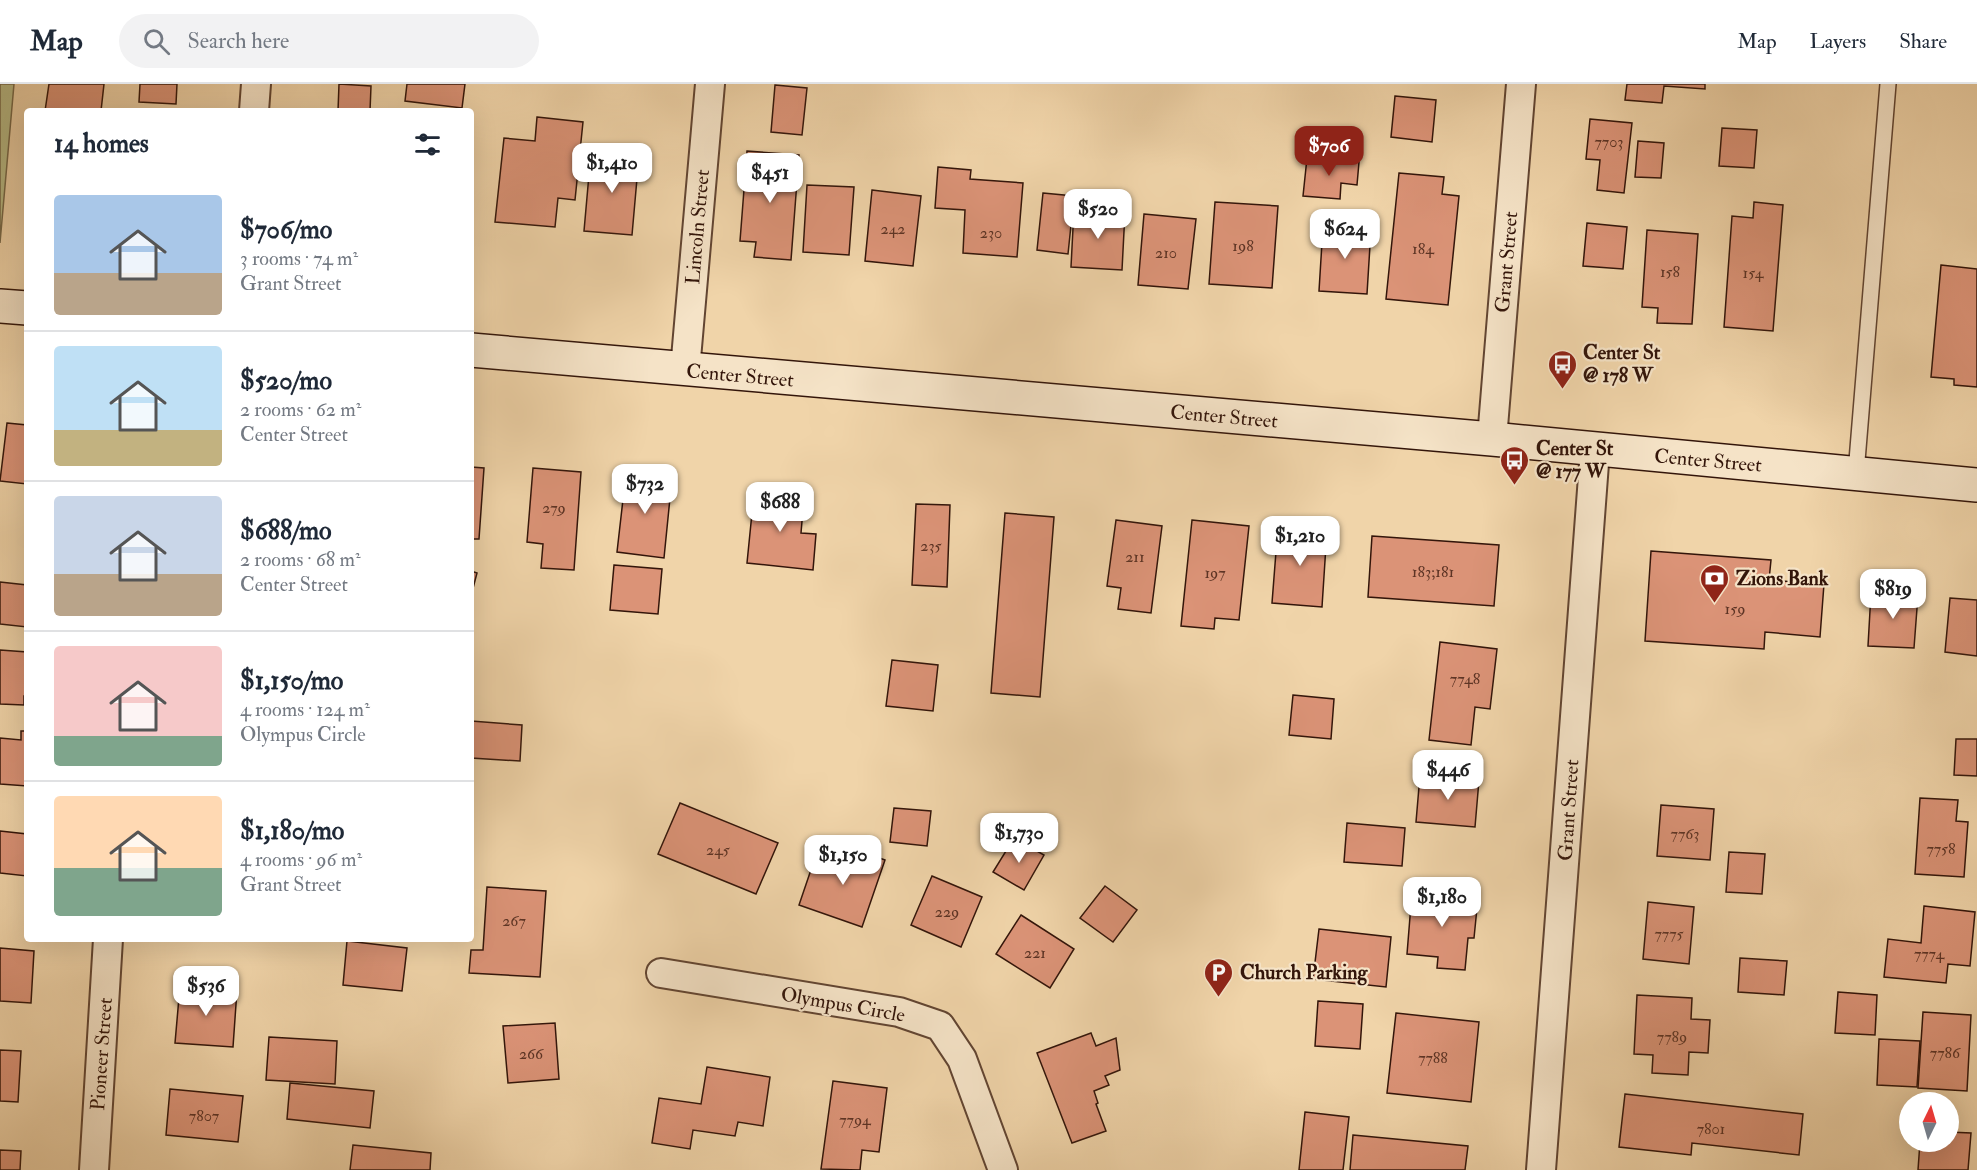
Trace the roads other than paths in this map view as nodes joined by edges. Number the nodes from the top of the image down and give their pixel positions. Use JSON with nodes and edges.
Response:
{"nodes":[{"id":1,"x":256,"y":84,"type":"edge"},
{"id":2,"x":710,"y":84,"type":"edge"},
{"id":3,"x":1521,"y":84,"type":"edge"},
{"id":4,"x":1888,"y":84,"type":"edge"},
{"id":5,"x":254,"y":108,"type":"edge"},
{"id":6,"x":0,"y":306,"type":"edge"},
{"id":7,"x":24,"y":308,"type":"edge"},
{"id":8,"x":474,"y":350,"type":"edge"},
{"id":9,"x":685,"y":370,"type":"junction"},
{"id":10,"x":1492,"y":439,"type":"junction"},
{"id":11,"x":1595,"y":450,"type":"junction"},
{"id":12,"x":1856,"y":473,"type":"junction"},
{"id":13,"x":1977,"y":485,"type":"edge"},
{"id":14,"x":108,"y":942,"type":"edge"},
{"id":15,"x":661,"y":973,"type":"dead end"},
{"id":16,"x":94,"y":1170,"type":"edge"},
{"id":17,"x":1003,"y":1170,"type":"edge"},
{"id":18,"x":1541,"y":1170,"type":"edge"}],
"edges":[{"from":1,"to":5,"type":"street"},
{"from":2,"to":9,"type":"street","name":"Lincoln Street"},
{"from":3,"to":10,"type":"street","name":"Grant Street"},
{"from":4,"to":12,"type":"lane"},
{"from":6,"to":7,"type":"main road"},
{"from":8,"to":9,"type":"main road","name":"Center Street"},
{"from":9,"to":10,"type":"main road","name":"Center Street"},
{"from":10,"to":11,"type":"main road","name":"Center Street"},
{"from":11,"to":12,"type":"main road","name":"Center Street"},
{"from":11,"to":18,"type":"street","name":"Grant Street"},
{"from":12,"to":13,"type":"main road","name":"Center Street"},
{"from":14,"to":16,"type":"street","name":"Pioneer Street"},
{"from":15,"to":17,"type":"street","name":"Olympus Circle"}]}
